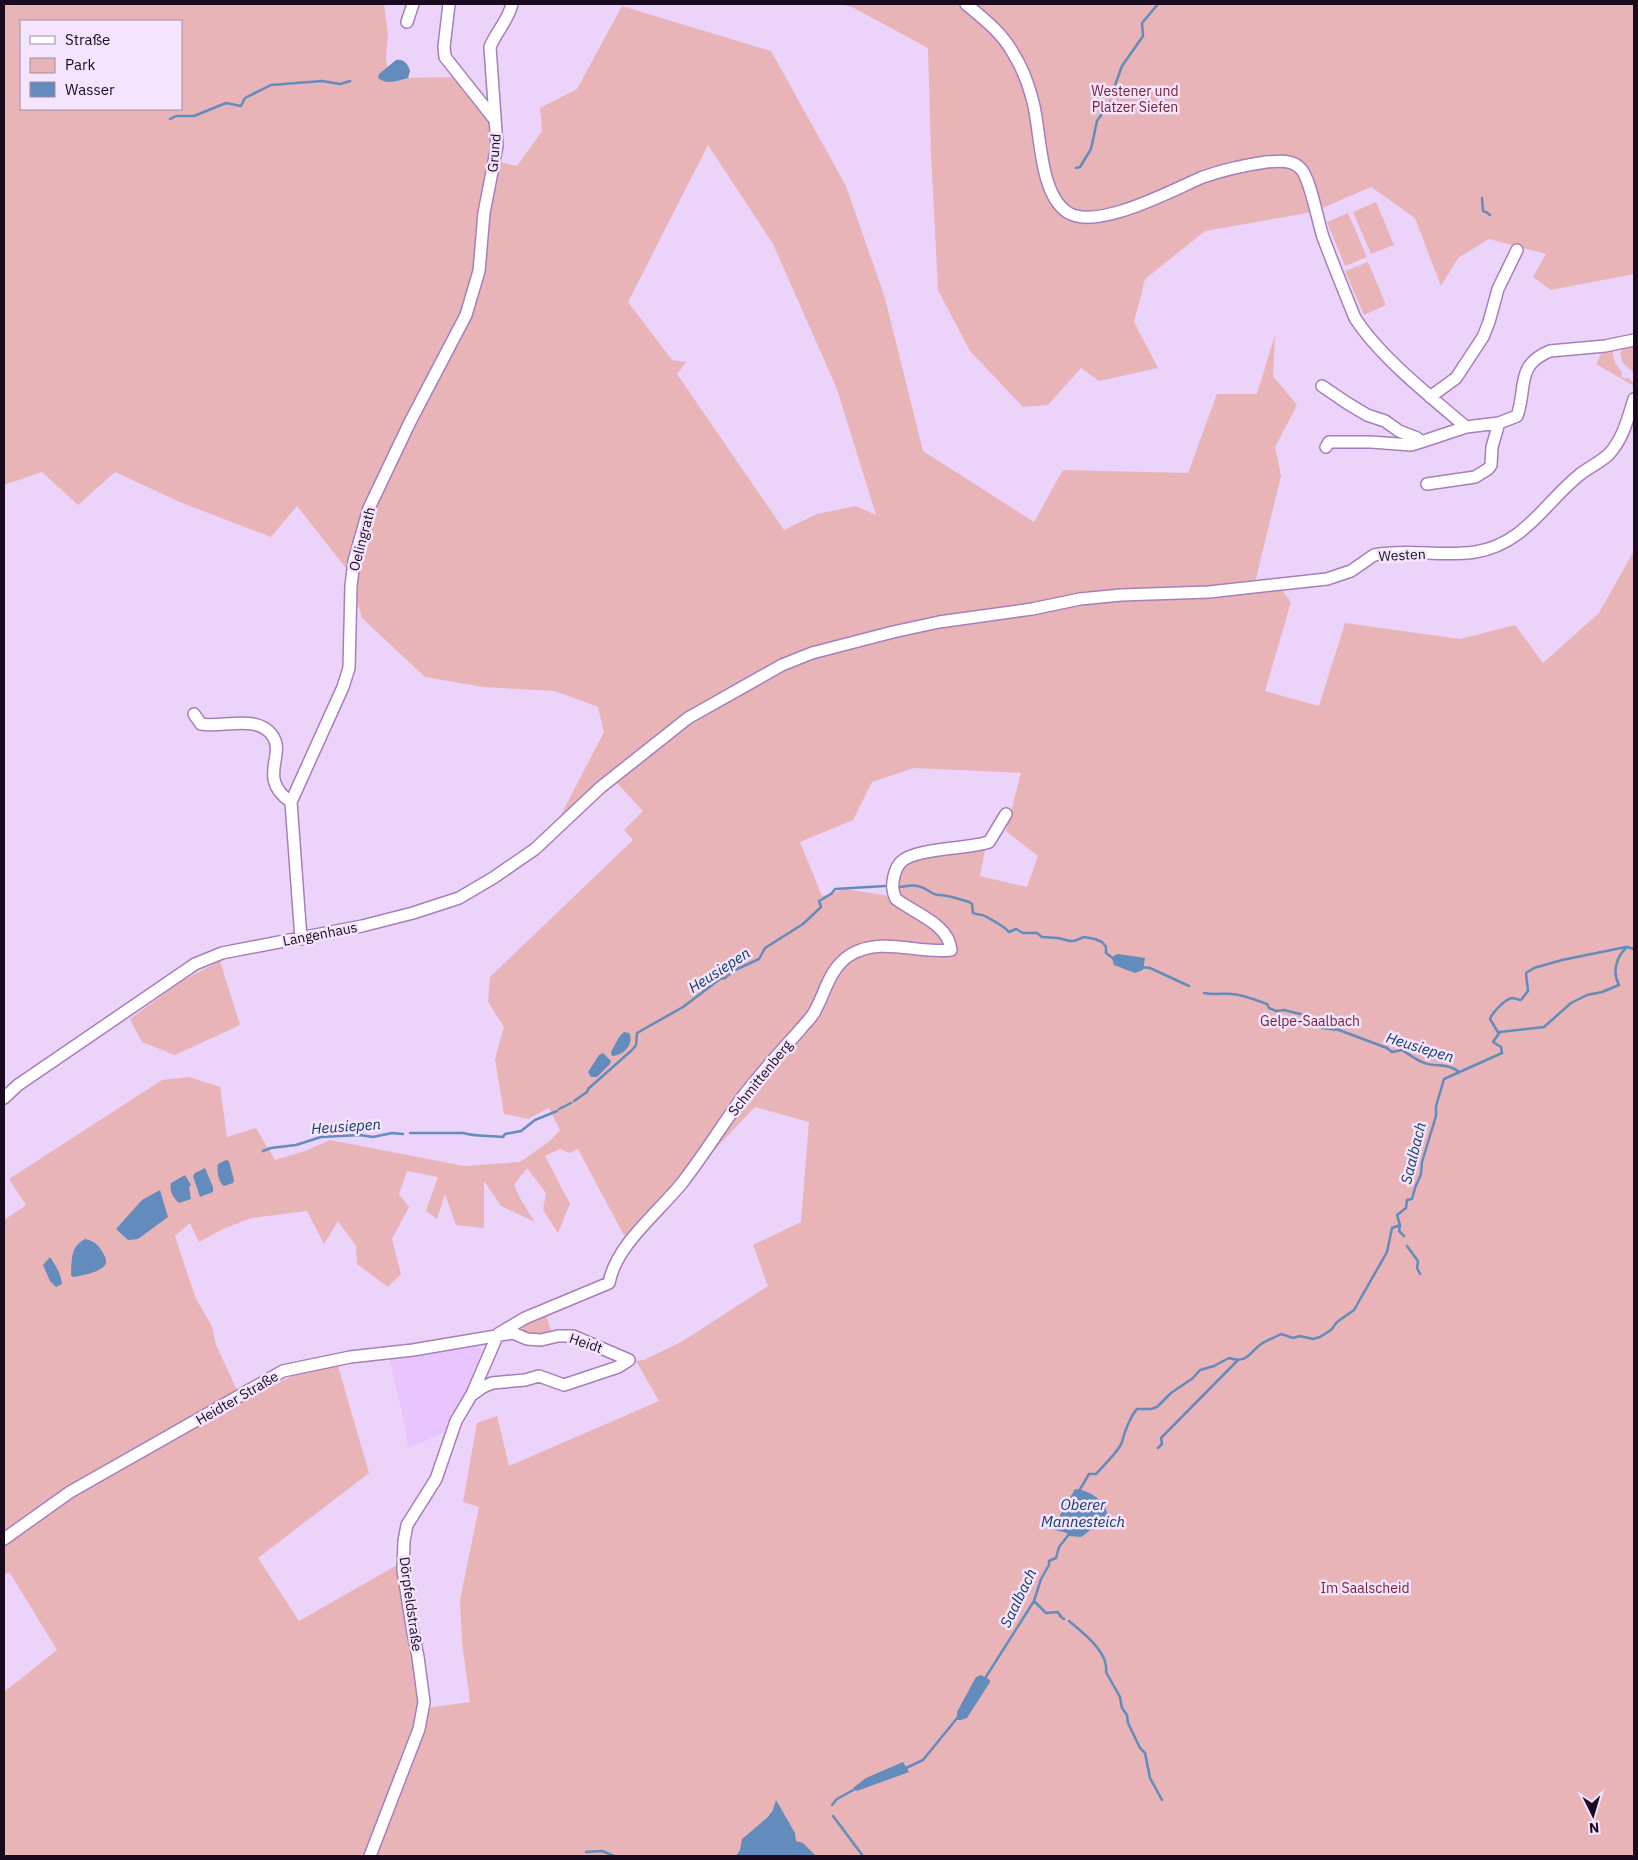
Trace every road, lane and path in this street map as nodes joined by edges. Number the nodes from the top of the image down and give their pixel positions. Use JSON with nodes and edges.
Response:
{"nodes":[{"id":1,"x":413,"y":4,"type":"edge"},
{"id":2,"x":449,"y":4,"type":"edge"},
{"id":3,"x":512,"y":4,"type":"edge"},
{"id":4,"x":966,"y":4,"type":"edge"},
{"id":5,"x":407,"y":22,"type":"dead end"},
{"id":6,"x":495,"y":120,"type":"junction"},
{"id":7,"x":1516,"y":250,"type":"dead end"},
{"id":8,"x":474,"y":287,"type":"joint"},
{"id":9,"x":1634,"y":340,"type":"edge"},
{"id":10,"x":1322,"y":386,"type":"dead end"},
{"id":11,"x":1430,"y":396,"type":"junction"},
{"id":12,"x":1634,"y":398,"type":"edge"},
{"id":13,"x":1499,"y":422,"type":"junction"},
{"id":14,"x":1466,"y":427,"type":"junction"},
{"id":15,"x":1421,"y":442,"type":"junction"},
{"id":16,"x":1326,"y":447,"type":"dead end"},
{"id":17,"x":1427,"y":484,"type":"dead end"},
{"id":18,"x":194,"y":714,"type":"dead end"},
{"id":19,"x":629,"y":763,"type":"joint"},
{"id":20,"x":291,"y":802,"type":"junction"},
{"id":21,"x":1006,"y":814,"type":"dead end"},
{"id":22,"x":301,"y":939,"type":"junction"},
{"id":23,"x":4,"y":1098,"type":"edge"},
{"id":24,"x":498,"y":1334,"type":"junction"},
{"id":25,"x":472,"y":1394,"type":"junction"},
{"id":26,"x":4,"y":1538,"type":"edge"},
{"id":27,"x":370,"y":1856,"type":"edge"}],
"edges":[{"from":1,"to":5,"type":"street"},
{"from":2,"to":6,"type":"street","name":"Grund"},
{"from":3,"to":6,"type":"street"},
{"from":4,"to":11,"type":"street"},
{"from":6,"to":8,"type":"street","name":"Grund"},
{"from":7,"to":11,"type":"street"},
{"from":8,"to":20,"type":"street","name":"Oelingrath"},
{"from":9,"to":13,"type":"street"},
{"from":10,"to":15,"type":"street"},
{"from":11,"to":14,"type":"street"},
{"from":12,"to":19,"type":"street","name":"Westen"},
{"from":13,"to":14,"type":"street"},
{"from":13,"to":17,"type":"street"},
{"from":14,"to":15,"type":"street"},
{"from":15,"to":16,"type":"street"},
{"from":18,"to":20,"type":"street"},
{"from":19,"to":22,"type":"street","name":"Langenhaus"},
{"from":20,"to":22,"type":"street","name":"Oelingrath"},
{"from":21,"to":24,"type":"street","name":"Schmittenberg"},
{"from":22,"to":23,"type":"street","name":"Langenhaus"},
{"from":24,"to":25,"type":"street","name":"Dörpfeldstraße"},
{"from":24,"to":25,"type":"street","name":"Heidt"},
{"from":24,"to":26,"type":"street","name":"Heidter Straße"},
{"from":25,"to":27,"type":"street","name":"Dörpfeldstraße"}]}
